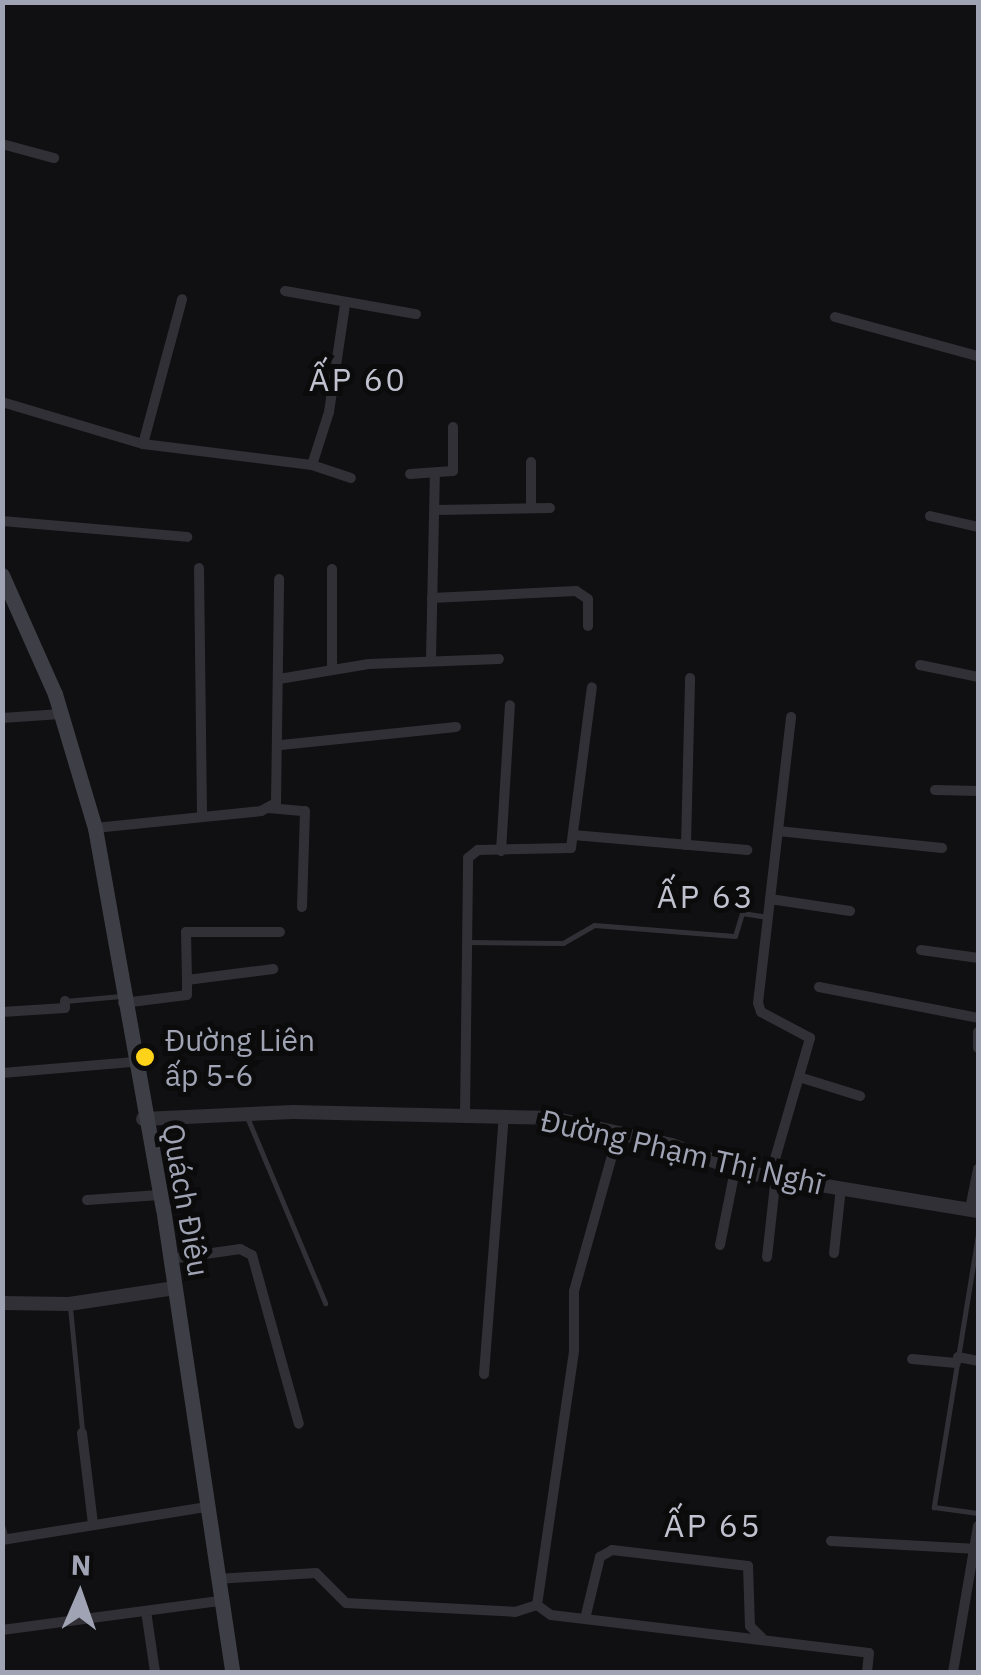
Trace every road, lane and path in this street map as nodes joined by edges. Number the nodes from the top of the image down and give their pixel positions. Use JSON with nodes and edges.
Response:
{"nodes":[{"id":1,"x":2,"y":144,"type":"edge"},
{"id":2,"x":54,"y":158,"type":"dead end"},
{"id":3,"x":285,"y":291,"type":"dead end"},
{"id":4,"x":182,"y":299,"type":"dead end"},
{"id":5,"x":345,"y":305,"type":"junction"},
{"id":6,"x":416,"y":314,"type":"dead end"},
{"id":7,"x":835,"y":317,"type":"dead end"},
{"id":8,"x":978,"y":356,"type":"edge"},
{"id":9,"x":2,"y":402,"type":"edge"},
{"id":10,"x":453,"y":427,"type":"dead end"},
{"id":11,"x":143,"y":444,"type":"junction"},
{"id":12,"x":531,"y":462,"type":"dead end"},
{"id":13,"x":312,"y":465,"type":"junction"},
{"id":14,"x":410,"y":474,"type":"dead end"},
{"id":15,"x":435,"y":474,"type":"junction"},
{"id":16,"x":351,"y":478,"type":"dead end"},
{"id":17,"x":531,"y":508,"type":"junction"},
{"id":18,"x":550,"y":508,"type":"dead end"},
{"id":19,"x":436,"y":510,"type":"junction"},
{"id":20,"x":930,"y":516,"type":"dead end"},
{"id":21,"x":2,"y":521,"type":"edge"},
{"id":22,"x":978,"y":527,"type":"edge"},
{"id":23,"x":187,"y":537,"type":"dead end"},
{"id":24,"x":199,"y":568,"type":"dead end"},
{"id":25,"x":332,"y":569,"type":"dead end"},
{"id":26,"x":2,"y":575,"type":"edge"},
{"id":27,"x":279,"y":580,"type":"dead end"},
{"id":28,"x":432,"y":598,"type":"junction"},
{"id":29,"x":588,"y":626,"type":"dead end"},
{"id":30,"x":431,"y":659,"type":"junction"},
{"id":31,"x":499,"y":659,"type":"dead end"},
{"id":32,"x":920,"y":665,"type":"dead end"},
{"id":33,"x":332,"y":670,"type":"junction"},
{"id":34,"x":978,"y":676,"type":"edge"},
{"id":35,"x":279,"y":678,"type":"junction"},
{"id":36,"x":690,"y":678,"type":"dead end"},
{"id":37,"x":592,"y":686,"type":"dead end"},
{"id":38,"x":510,"y":705,"type":"dead end"},
{"id":39,"x":61,"y":714,"type":"junction"},
{"id":40,"x":791,"y":716,"type":"dead end"},
{"id":41,"x":2,"y":718,"type":"edge"},
{"id":42,"x":456,"y":727,"type":"dead end"},
{"id":43,"x":281,"y":745,"type":"junction"},
{"id":44,"x":936,"y":790,"type":"dead end"},
{"id":45,"x":978,"y":790,"type":"edge"},
{"id":46,"x":267,"y":808,"type":"junction"},
{"id":47,"x":202,"y":816,"type":"junction"},
{"id":48,"x":95,"y":828,"type":"junction"},
{"id":49,"x":778,"y":831,"type":"junction"},
{"id":50,"x":572,"y":835,"type":"junction"},
{"id":51,"x":686,"y":846,"type":"junction"},
{"id":52,"x":942,"y":848,"type":"dead end"},
{"id":53,"x":501,"y":850,"type":"junction"},
{"id":54,"x":747,"y":850,"type":"dead end"},
{"id":55,"x":770,"y":900,"type":"junction"},
{"id":56,"x":302,"y":906,"type":"dead end"},
{"id":57,"x":850,"y":911,"type":"dead end"},
{"id":58,"x":768,"y":918,"type":"junction"},
{"id":59,"x":280,"y":932,"type":"dead end"},
{"id":60,"x":468,"y":942,"type":"junction"},
{"id":61,"x":922,"y":950,"type":"dead end"},
{"id":62,"x":978,"y":958,"type":"edge"},
{"id":63,"x":273,"y":969,"type":"dead end"},
{"id":64,"x":187,"y":980,"type":"junction"},
{"id":65,"x":819,"y":987,"type":"dead end"},
{"id":66,"x":121,"y":1000,"type":"junction"},
{"id":67,"x":65,"y":1001,"type":"joint"},
{"id":68,"x":2,"y":1012,"type":"edge"},
{"id":69,"x":978,"y":1018,"type":"edge"},
{"id":70,"x":978,"y":1032,"type":"edge"},
{"id":71,"x":978,"y":1048,"type":"edge"},
{"id":72,"x":132,"y":1062,"type":"junction"},
{"id":73,"x":2,"y":1073,"type":"edge"},
{"id":74,"x":799,"y":1077,"type":"junction"},
{"id":75,"x":860,"y":1096,"type":"dead end"},
{"id":76,"x":245,"y":1114,"type":"junction"},
{"id":77,"x":465,"y":1114,"type":"junction"},
{"id":78,"x":504,"y":1116,"type":"junction"},
{"id":79,"x":143,"y":1119,"type":"junction"},
{"id":80,"x":619,"y":1131,"type":"junction"},
{"id":81,"x":978,"y":1168,"type":"edge"},
{"id":82,"x":735,"y":1170,"type":"junction"},
{"id":83,"x":773,"y":1176,"type":"junction"},
{"id":84,"x":841,"y":1187,"type":"junction"},
{"id":85,"x":160,"y":1195,"type":"junction"},
{"id":86,"x":87,"y":1200,"type":"dead end"},
{"id":87,"x":974,"y":1210,"type":"edge"},
{"id":88,"x":978,"y":1234,"type":"edge"},
{"id":89,"x":720,"y":1246,"type":"dead end"},
{"id":90,"x":834,"y":1253,"type":"dead end"},
{"id":91,"x":767,"y":1257,"type":"dead end"},
{"id":92,"x":170,"y":1259,"type":"junction"},
{"id":93,"x":175,"y":1288,"type":"junction"},
{"id":94,"x":2,"y":1303,"type":"edge"},
{"id":95,"x":325,"y":1303,"type":"dead end"},
{"id":96,"x":70,"y":1304,"type":"junction"},
{"id":97,"x":912,"y":1359,"type":"dead end"},
{"id":98,"x":957,"y":1360,"type":"junction"},
{"id":99,"x":978,"y":1360,"type":"edge"},
{"id":100,"x":484,"y":1374,"type":"dead end"},
{"id":101,"x":300,"y":1424,"type":"dead end"},
{"id":102,"x":82,"y":1433,"type":"joint"},
{"id":103,"x":205,"y":1507,"type":"junction"},
{"id":104,"x":978,"y":1513,"type":"edge"},
{"id":105,"x":92,"y":1524,"type":"junction"},
{"id":106,"x":2,"y":1525,"type":"edge"},
{"id":107,"x":978,"y":1526,"type":"edge"},
{"id":108,"x":4,"y":1539,"type":"edge"},
{"id":109,"x":831,"y":1541,"type":"dead end"},
{"id":110,"x":976,"y":1549,"type":"edge"},
{"id":111,"x":216,"y":1579,"type":"junction"},
{"id":112,"x":219,"y":1601,"type":"junction"},
{"id":113,"x":537,"y":1605,"type":"junction"},
{"id":114,"x":146,"y":1611,"type":"junction"},
{"id":115,"x":585,"y":1619,"type":"junction"},
{"id":116,"x":2,"y":1630,"type":"edge"},
{"id":117,"x":762,"y":1637,"type":"junction"},
{"id":118,"x":155,"y":1672,"type":"edge"},
{"id":119,"x":232,"y":1672,"type":"edge"},
{"id":120,"x":867,"y":1672,"type":"edge"},
{"id":121,"x":953,"y":1672,"type":"edge"}],
"edges":[{"from":1,"to":2,"type":"street"},
{"from":3,"to":5,"type":"street"},
{"from":4,"to":11,"type":"street"},
{"from":5,"to":6,"type":"street"},
{"from":5,"to":13,"type":"street"},
{"from":7,"to":8,"type":"street"},
{"from":9,"to":11,"type":"street"},
{"from":10,"to":15,"type":"street"},
{"from":11,"to":13,"type":"street"},
{"from":12,"to":17,"type":"street"},
{"from":13,"to":16,"type":"street"},
{"from":14,"to":15,"type":"street"},
{"from":15,"to":19,"type":"street"},
{"from":17,"to":18,"type":"street"},
{"from":17,"to":19,"type":"street"},
{"from":19,"to":28,"type":"street"},
{"from":20,"to":22,"type":"street"},
{"from":21,"to":23,"type":"street"},
{"from":24,"to":47,"type":"street"},
{"from":25,"to":33,"type":"street"},
{"from":26,"to":39,"type":"main road","name":"Quách Điêu"},
{"from":27,"to":35,"type":"street"},
{"from":28,"to":29,"type":"street"},
{"from":28,"to":30,"type":"street"},
{"from":30,"to":31,"type":"street"},
{"from":30,"to":33,"type":"street"},
{"from":32,"to":34,"type":"street"},
{"from":33,"to":35,"type":"street"},
{"from":35,"to":43,"type":"street"},
{"from":36,"to":51,"type":"street"},
{"from":37,"to":50,"type":"street"},
{"from":38,"to":53,"type":"street"},
{"from":39,"to":41,"type":"street"},
{"from":39,"to":48,"type":"main road","name":"Quách Điêu"},
{"from":40,"to":49,"type":"street"},
{"from":42,"to":43,"type":"street"},
{"from":43,"to":46,"type":"street"},
{"from":44,"to":45,"type":"street"},
{"from":46,"to":47,"type":"street"},
{"from":46,"to":56,"type":"street"},
{"from":47,"to":48,"type":"street"},
{"from":48,"to":66,"type":"main road","name":"Quách Điêu"},
{"from":49,"to":52,"type":"street"},
{"from":49,"to":55,"type":"street"},
{"from":50,"to":51,"type":"street"},
{"from":50,"to":53,"type":"street"},
{"from":51,"to":54,"type":"street"},
{"from":53,"to":60,"type":"street"},
{"from":55,"to":57,"type":"street"},
{"from":55,"to":58,"type":"street"},
{"from":58,"to":60,"type":"lane"},
{"from":58,"to":74,"type":"street"},
{"from":59,"to":64,"type":"street"},
{"from":60,"to":77,"type":"street"},
{"from":61,"to":62,"type":"street"},
{"from":63,"to":64,"type":"street"},
{"from":64,"to":66,"type":"street"},
{"from":65,"to":69,"type":"street"},
{"from":66,"to":67,"type":"lane"},
{"from":66,"to":72,"type":"main road","name":"Quách Điêu"},
{"from":67,"to":68,"type":"street"},
{"from":70,"to":71,"type":"street"},
{"from":72,"to":73,"type":"street"},
{"from":72,"to":79,"type":"main road","name":"Quách Điêu"},
{"from":74,"to":75,"type":"street"},
{"from":74,"to":83,"type":"street"},
{"from":76,"to":77,"type":"street","name":"Đường Phạm Thị Nghĩ"},
{"from":76,"to":79,"type":"street","name":"Đường Phạm Thị Nghĩ"},
{"from":76,"to":95,"type":"lane"},
{"from":77,"to":78,"type":"street","name":"Đường Phạm Thị Nghĩ"},
{"from":78,"to":80,"type":"street","name":"Đường Phạm Thị Nghĩ"},
{"from":78,"to":100,"type":"street"},
{"from":79,"to":85,"type":"main road","name":"Quách Điêu"},
{"from":80,"to":82,"type":"street","name":"Đường Phạm Thị Nghĩ"},
{"from":80,"to":113,"type":"street"},
{"from":81,"to":87,"type":"street"},
{"from":82,"to":83,"type":"street","name":"Đường Phạm Thị Nghĩ"},
{"from":82,"to":89,"type":"street"},
{"from":83,"to":84,"type":"street","name":"Đường Phạm Thị Nghĩ"},
{"from":83,"to":91,"type":"street"},
{"from":84,"to":87,"type":"street","name":"Đường Phạm Thị Nghĩ"},
{"from":84,"to":90,"type":"street"},
{"from":85,"to":86,"type":"street"},
{"from":85,"to":92,"type":"main road","name":"Quách Điêu"},
{"from":88,"to":98,"type":"lane"},
{"from":92,"to":93,"type":"main road","name":"Quách Điêu"},
{"from":92,"to":101,"type":"street"},
{"from":93,"to":96,"type":"street"},
{"from":93,"to":103,"type":"main road","name":"Quách Điêu"},
{"from":94,"to":96,"type":"street"},
{"from":96,"to":102,"type":"lane"},
{"from":97,"to":98,"type":"street"},
{"from":98,"to":99,"type":"street"},
{"from":98,"to":104,"type":"lane"},
{"from":102,"to":105,"type":"street"},
{"from":103,"to":105,"type":"street"},
{"from":103,"to":111,"type":"main road","name":"Quách Điêu"},
{"from":105,"to":108,"type":"street"},
{"from":106,"to":108,"type":"lane"},
{"from":107,"to":110,"type":"street"},
{"from":109,"to":110,"type":"street"},
{"from":110,"to":121,"type":"street"},
{"from":111,"to":112,"type":"main road","name":"Quách Điêu"},
{"from":111,"to":113,"type":"street"},
{"from":112,"to":114,"type":"street"},
{"from":112,"to":119,"type":"main road","name":"Quách Điêu"},
{"from":113,"to":115,"type":"street"},
{"from":114,"to":116,"type":"street"},
{"from":114,"to":118,"type":"street"},
{"from":115,"to":117,"type":"street"},
{"from":115,"to":117,"type":"street"},
{"from":117,"to":120,"type":"street"}]}
